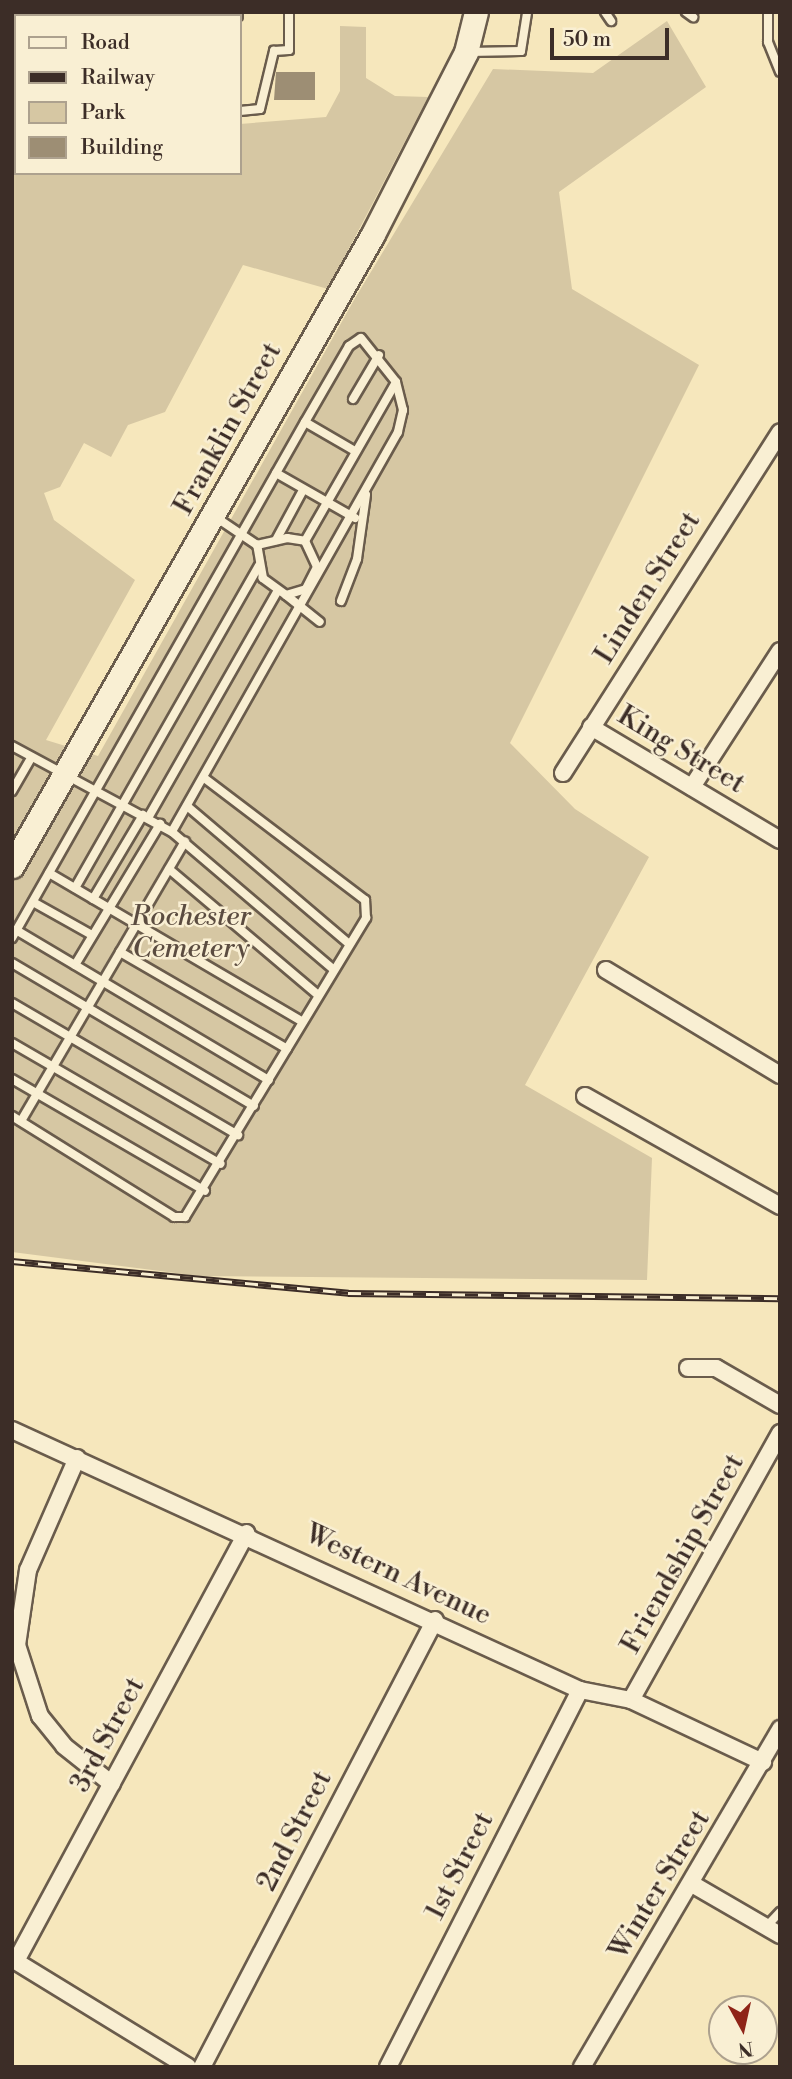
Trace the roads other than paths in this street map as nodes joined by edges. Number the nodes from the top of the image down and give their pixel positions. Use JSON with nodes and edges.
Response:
{"nodes":[{"id":1,"x":289,"y":12,"type":"edge"},
{"id":2,"x":476,"y":12,"type":"edge"},
{"id":3,"x":527,"y":12,"type":"edge"},
{"id":4,"x":605,"y":12,"type":"edge"},
{"id":5,"x":768,"y":12,"type":"edge"},
{"id":6,"x":611,"y":21,"type":"dead end"},
{"id":7,"x":466,"y":52,"type":"junction"},
{"id":8,"x":780,"y":72,"type":"edge"},
{"id":9,"x":242,"y":111,"type":"edge"},
{"id":10,"x":379,"y":355,"type":"junction"},
{"id":11,"x":396,"y":382,"type":"junction"},
{"id":12,"x":353,"y":400,"type":"dead end"},
{"id":13,"x":305,"y":422,"type":"junction"},
{"id":14,"x":780,"y":432,"type":"edge"},
{"id":15,"x":355,"y":451,"type":"junction"},
{"id":16,"x":276,"y":473,"type":"junction"},
{"id":17,"x":303,"y":490,"type":"junction"},
{"id":18,"x":366,"y":492,"type":"junction"},
{"id":19,"x":326,"y":503,"type":"junction"},
{"id":20,"x":214,"y":516,"type":"junction"},
{"id":21,"x":352,"y":516,"type":"junction"},
{"id":22,"x":363,"y":521,"type":"junction"},
{"id":23,"x":242,"y":533,"type":"junction"},
{"id":24,"x":276,"y":540,"type":"junction"},
{"id":25,"x":305,"y":541,"type":"junction"},
{"id":26,"x":257,"y":545,"type":"junction"},
{"id":27,"x":259,"y":566,"type":"junction"},
{"id":28,"x":314,"y":582,"type":"junction"},
{"id":29,"x":281,"y":593,"type":"junction"},
{"id":30,"x":341,"y":601,"type":"dead end"},
{"id":31,"x":302,"y":604,"type":"junction"},
{"id":32,"x":320,"y":622,"type":"dead end"},
{"id":33,"x":780,"y":650,"type":"edge"},
{"id":34,"x":591,"y":727,"type":"junction"},
{"id":35,"x":12,"y":746,"type":"edge"},
{"id":36,"x":32,"y":757,"type":"junction"},
{"id":37,"x":563,"y":773,"type":"dead end"},
{"id":38,"x":65,"y":774,"type":"junction"},
{"id":39,"x":204,"y":778,"type":"junction"},
{"id":40,"x":692,"y":787,"type":"junction"},
{"id":41,"x":96,"y":789,"type":"junction"},
{"id":42,"x":12,"y":791,"type":"edge"},
{"id":43,"x":124,"y":805,"type":"junction"},
{"id":44,"x":187,"y":806,"type":"junction"},
{"id":45,"x":145,"y":816,"type":"junction"},
{"id":46,"x":160,"y":824,"type":"junction"},
{"id":47,"x":172,"y":832,"type":"junction"},
{"id":48,"x":780,"y":840,"type":"edge"},
{"id":49,"x":185,"y":842,"type":"junction"},
{"id":50,"x":12,"y":866,"type":"edge"},
{"id":51,"x":169,"y":869,"type":"junction"},
{"id":52,"x":49,"y":873,"type":"junction"},
{"id":53,"x":75,"y":888,"type":"junction"},
{"id":54,"x":93,"y":899,"type":"junction"},
{"id":55,"x":33,"y":902,"type":"junction"},
{"id":56,"x":108,"y":907,"type":"junction"},
{"id":57,"x":136,"y":924,"type":"junction"},
{"id":58,"x":14,"y":934,"type":"edge"},
{"id":59,"x":92,"y":935,"type":"junction"},
{"id":60,"x":349,"y":944,"type":"junction"},
{"id":61,"x":120,"y":952,"type":"junction"},
{"id":62,"x":12,"y":963,"type":"edge"},
{"id":63,"x":75,"y":964,"type":"junction"},
{"id":64,"x":333,"y":969,"type":"junction"},
{"id":65,"x":606,"y":970,"type":"dead end"},
{"id":66,"x":103,"y":981,"type":"junction"},
{"id":67,"x":318,"y":995,"type":"junction"},
{"id":68,"x":12,"y":1003,"type":"edge"},
{"id":69,"x":88,"y":1008,"type":"junction"},
{"id":70,"x":303,"y":1022,"type":"junction"},
{"id":71,"x":70,"y":1037,"type":"junction"},
{"id":72,"x":12,"y":1043,"type":"edge"},
{"id":73,"x":287,"y":1049,"type":"junction"},
{"id":74,"x":53,"y":1067,"type":"junction"},
{"id":75,"x":780,"y":1075,"type":"edge"},
{"id":76,"x":12,"y":1079,"type":"edge"},
{"id":77,"x":269,"y":1080,"type":"junction"},
{"id":78,"x":38,"y":1092,"type":"junction"},
{"id":79,"x":585,"y":1096,"type":"dead end"},
{"id":80,"x":254,"y":1106,"type":"junction"},
{"id":81,"x":12,"y":1116,"type":"edge"},
{"id":82,"x":21,"y":1121,"type":"junction"},
{"id":83,"x":238,"y":1135,"type":"junction"},
{"id":84,"x":221,"y":1164,"type":"junction"},
{"id":85,"x":205,"y":1191,"type":"junction"},
{"id":86,"x":780,"y":1206,"type":"edge"},
{"id":87,"x":688,"y":1368,"type":"dead end"},
{"id":88,"x":780,"y":1405,"type":"edge"},
{"id":89,"x":12,"y":1430,"type":"edge"},
{"id":90,"x":780,"y":1433,"type":"edge"},
{"id":91,"x":77,"y":1458,"type":"junction"},
{"id":92,"x":246,"y":1533,"type":"junction"},
{"id":93,"x":435,"y":1620,"type":"junction"},
{"id":94,"x":580,"y":1690,"type":"junction"},
{"id":95,"x":631,"y":1700,"type":"junction"},
{"id":96,"x":780,"y":1729,"type":"edge"},
{"id":97,"x":763,"y":1762,"type":"junction"},
{"id":98,"x":112,"y":1784,"type":"junction"},
{"id":99,"x":692,"y":1884,"type":"junction"},
{"id":100,"x":780,"y":1912,"type":"edge"},
{"id":101,"x":773,"y":1931,"type":"edge"},
{"id":102,"x":14,"y":1960,"type":"edge"},
{"id":103,"x":188,"y":2067,"type":"edge"},
{"id":104,"x":202,"y":2067,"type":"edge"},
{"id":105,"x":388,"y":2067,"type":"edge"},
{"id":106,"x":582,"y":2067,"type":"edge"}],
"edges":[{"from":1,"to":9,"type":"lane"},
{"from":2,"to":7,"type":"street","name":"Franklin Street"},
{"from":3,"to":7,"type":"lane"},
{"from":4,"to":6,"type":"lane"},
{"from":5,"to":8,"type":"lane"},
{"from":7,"to":20,"type":"street","name":"Franklin Street"},
{"from":10,"to":11,"type":"lane"},
{"from":10,"to":12,"type":"lane"},
{"from":10,"to":13,"type":"lane"},
{"from":11,"to":15,"type":"lane"},
{"from":11,"to":18,"type":"lane"},
{"from":13,"to":15,"type":"lane"},
{"from":13,"to":16,"type":"lane"},
{"from":14,"to":34,"type":"street","name":"Linden Street"},
{"from":15,"to":19,"type":"lane"},
{"from":16,"to":17,"type":"lane"},
{"from":16,"to":23,"type":"lane"},
{"from":17,"to":19,"type":"lane"},
{"from":17,"to":24,"type":"lane"},
{"from":18,"to":21,"type":"lane"},
{"from":18,"to":22,"type":"lane"},
{"from":19,"to":21,"type":"lane"},
{"from":19,"to":25,"type":"lane"},
{"from":20,"to":23,"type":"lane"},
{"from":20,"to":38,"type":"street","name":"Franklin Street"},
{"from":21,"to":22,"type":"lane"},
{"from":21,"to":28,"type":"lane"},
{"from":22,"to":30,"type":"lane"},
{"from":23,"to":26,"type":"lane"},
{"from":23,"to":41,"type":"lane"},
{"from":24,"to":25,"type":"lane"},
{"from":24,"to":26,"type":"lane"},
{"from":25,"to":28,"type":"lane"},
{"from":26,"to":27,"type":"lane"},
{"from":27,"to":29,"type":"lane"},
{"from":27,"to":43,"type":"lane"},
{"from":28,"to":29,"type":"lane"},
{"from":28,"to":31,"type":"lane"},
{"from":29,"to":31,"type":"lane"},
{"from":29,"to":45,"type":"lane"},
{"from":31,"to":32,"type":"lane"},
{"from":31,"to":39,"type":"lane"},
{"from":33,"to":40,"type":"street"},
{"from":34,"to":37,"type":"street","name":"Linden Street"},
{"from":34,"to":40,"type":"street","name":"King Street"},
{"from":35,"to":36,"type":"lane"},
{"from":36,"to":38,"type":"lane"},
{"from":36,"to":42,"type":"lane"},
{"from":38,"to":41,"type":"lane"},
{"from":38,"to":50,"type":"street","name":"Franklin Street"},
{"from":39,"to":44,"type":"lane"},
{"from":39,"to":60,"type":"lane"},
{"from":40,"to":48,"type":"street","name":"King Street"},
{"from":41,"to":43,"type":"lane"},
{"from":41,"to":52,"type":"lane"},
{"from":43,"to":45,"type":"lane"},
{"from":43,"to":53,"type":"lane"},
{"from":44,"to":47,"type":"lane"},
{"from":44,"to":60,"type":"lane"},
{"from":45,"to":46,"type":"lane"},
{"from":45,"to":54,"type":"lane"},
{"from":46,"to":47,"type":"lane"},
{"from":46,"to":56,"type":"lane"},
{"from":47,"to":49,"type":"lane"},
{"from":49,"to":51,"type":"lane"},
{"from":49,"to":64,"type":"lane"},
{"from":51,"to":57,"type":"lane"},
{"from":51,"to":67,"type":"lane"},
{"from":52,"to":53,"type":"lane"},
{"from":52,"to":55,"type":"lane"},
{"from":53,"to":54,"type":"lane"},
{"from":54,"to":56,"type":"lane"},
{"from":55,"to":58,"type":"lane"},
{"from":55,"to":59,"type":"lane"},
{"from":56,"to":57,"type":"lane"},
{"from":56,"to":59,"type":"lane"},
{"from":57,"to":61,"type":"lane"},
{"from":57,"to":70,"type":"lane"},
{"from":58,"to":63,"type":"lane"},
{"from":59,"to":63,"type":"lane"},
{"from":60,"to":64,"type":"lane"},
{"from":61,"to":66,"type":"lane"},
{"from":61,"to":73,"type":"lane"},
{"from":62,"to":69,"type":"lane"},
{"from":63,"to":66,"type":"lane"},
{"from":64,"to":67,"type":"lane"},
{"from":65,"to":75,"type":"street"},
{"from":66,"to":69,"type":"lane"},
{"from":66,"to":77,"type":"lane"},
{"from":67,"to":70,"type":"lane"},
{"from":68,"to":71,"type":"lane"},
{"from":69,"to":71,"type":"lane"},
{"from":69,"to":80,"type":"lane"},
{"from":70,"to":73,"type":"lane"},
{"from":71,"to":74,"type":"lane"},
{"from":71,"to":83,"type":"lane"},
{"from":72,"to":74,"type":"lane"},
{"from":73,"to":77,"type":"lane"},
{"from":74,"to":78,"type":"lane"},
{"from":74,"to":84,"type":"lane"},
{"from":76,"to":78,"type":"lane"},
{"from":77,"to":80,"type":"lane"},
{"from":78,"to":82,"type":"lane"},
{"from":78,"to":85,"type":"lane"},
{"from":79,"to":86,"type":"street"},
{"from":80,"to":83,"type":"lane"},
{"from":81,"to":82,"type":"lane"},
{"from":82,"to":85,"type":"lane"},
{"from":83,"to":84,"type":"lane"},
{"from":84,"to":85,"type":"lane"},
{"from":87,"to":88,"type":"street"},
{"from":89,"to":91,"type":"street","name":"Western Avenue"},
{"from":90,"to":95,"type":"street","name":"Friendship Street"},
{"from":91,"to":92,"type":"street","name":"Western Avenue"},
{"from":91,"to":98,"type":"street"},
{"from":92,"to":93,"type":"street","name":"Western Avenue"},
{"from":92,"to":98,"type":"street","name":"3rd Street"},
{"from":93,"to":94,"type":"street","name":"Western Avenue"},
{"from":93,"to":104,"type":"street","name":"2nd Street"},
{"from":94,"to":95,"type":"street","name":"Western Avenue"},
{"from":94,"to":105,"type":"street","name":"1st Street"},
{"from":95,"to":97,"type":"street","name":"Western Avenue"},
{"from":96,"to":97,"type":"street","name":"Winter Street"},
{"from":97,"to":99,"type":"street","name":"Winter Street"},
{"from":98,"to":102,"type":"street","name":"3rd Street"},
{"from":99,"to":101,"type":"street"},
{"from":99,"to":106,"type":"street","name":"Winter Street"},
{"from":100,"to":101,"type":"lane"},
{"from":102,"to":103,"type":"street"}]}
